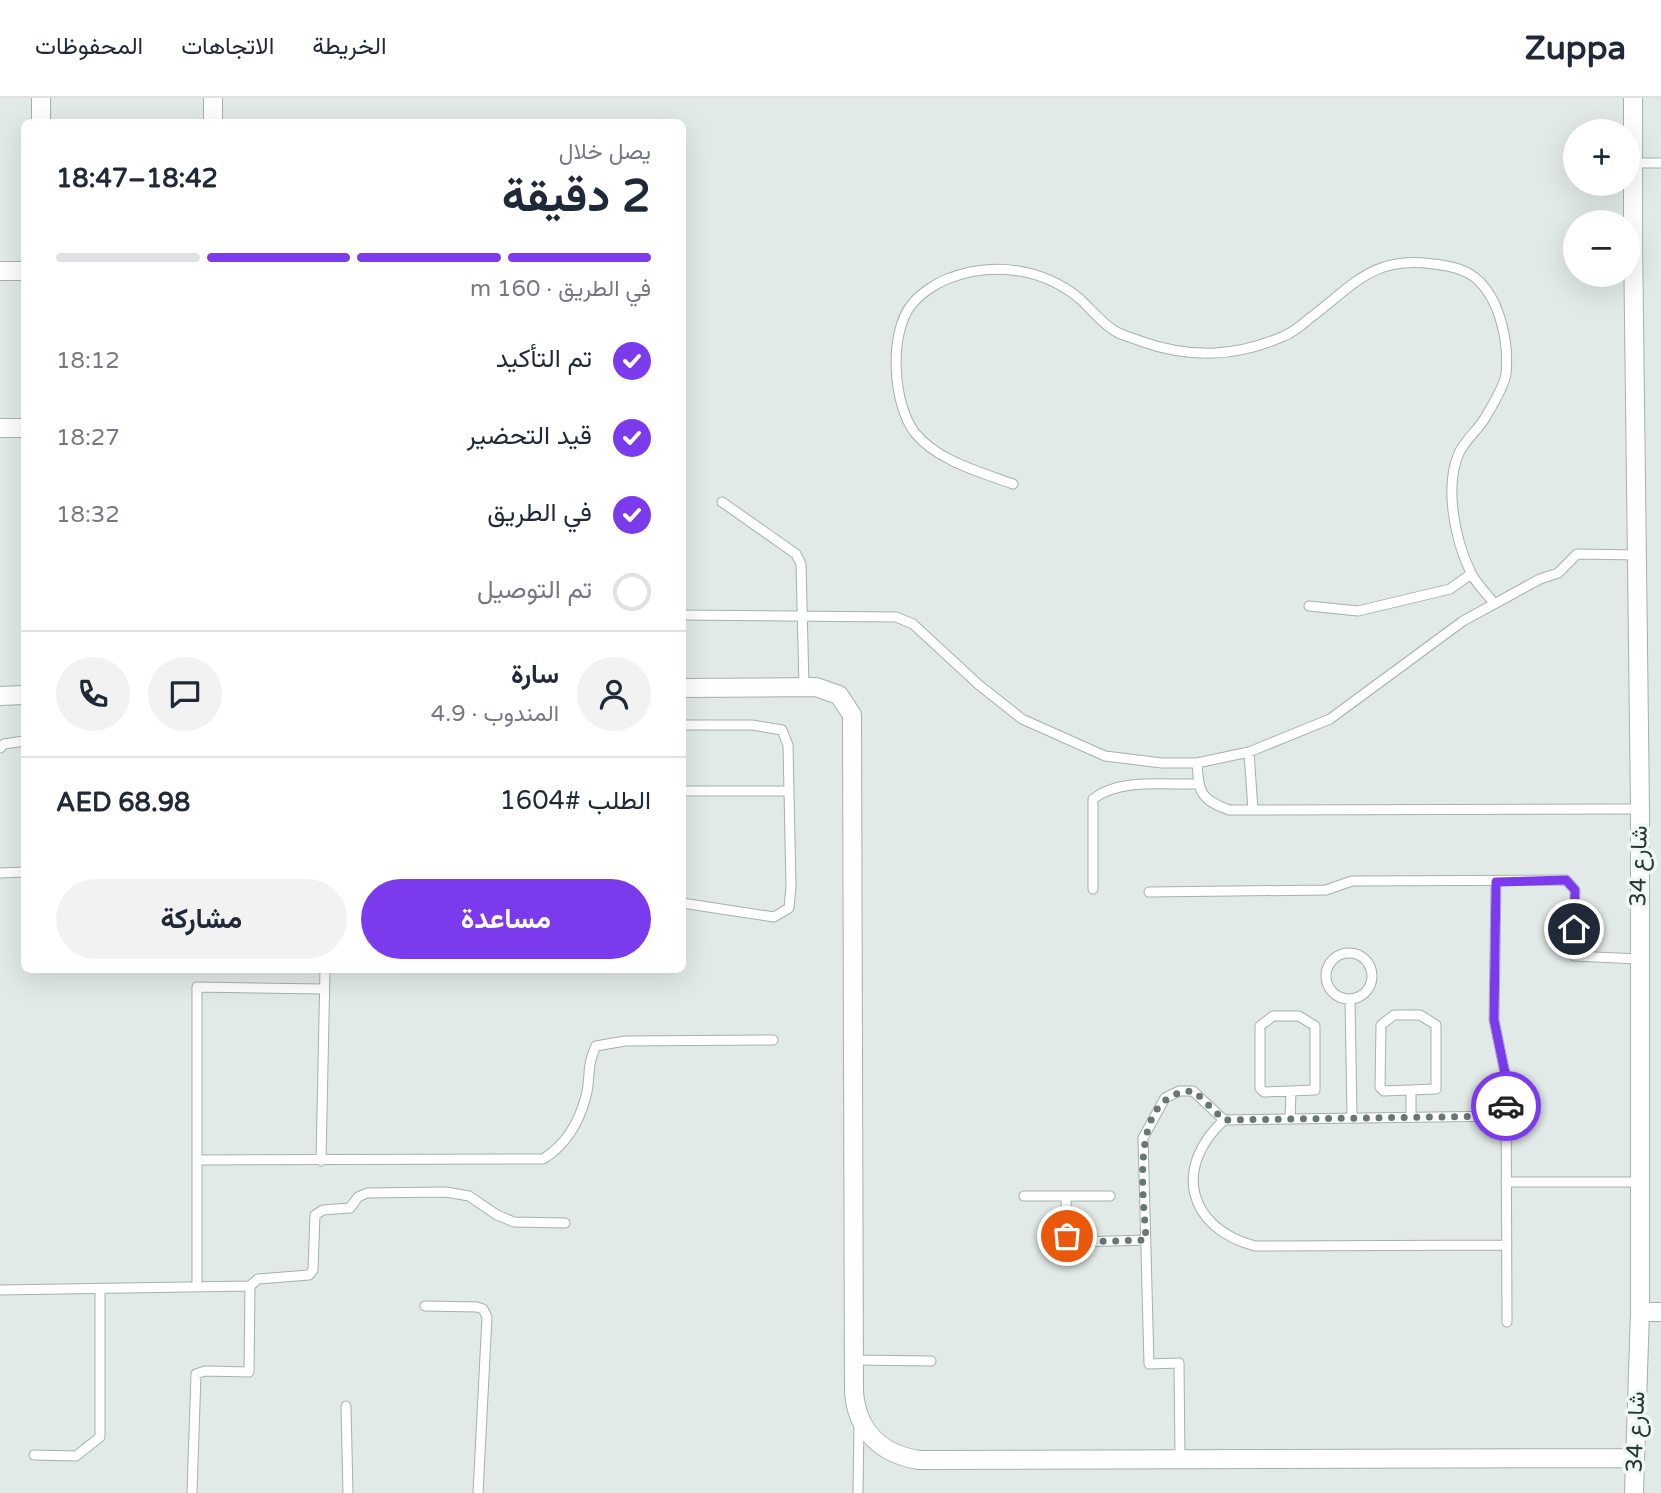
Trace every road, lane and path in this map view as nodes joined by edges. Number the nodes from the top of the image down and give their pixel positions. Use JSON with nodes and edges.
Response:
{"nodes":[{"id":1,"x":41,"y":98,"type":"edge"},
{"id":2,"x":213,"y":98,"type":"edge"},
{"id":3,"x":1633,"y":98,"type":"edge"},
{"id":4,"x":41,"y":119,"type":"edge"},
{"id":5,"x":213,"y":119,"type":"edge"},
{"id":6,"x":1633,"y":119,"type":"edge"},
{"id":7,"x":1640,"y":163,"type":"edge"},
{"id":8,"x":1661,"y":163,"type":"edge"},
{"id":9,"x":1633,"y":196,"type":"edge"},
{"id":10,"x":0,"y":271,"type":"edge"},
{"id":11,"x":21,"y":271,"type":"edge"},
{"id":12,"x":0,"y":428,"type":"edge"},
{"id":13,"x":21,"y":428,"type":"edge"},
{"id":14,"x":1013,"y":484,"type":"dead end"},
{"id":15,"x":722,"y":502,"type":"dead end"},
{"id":16,"x":1638,"y":555,"type":"junction"},
{"id":17,"x":1471,"y":574,"type":"junction"},
{"id":18,"x":1493,"y":603,"type":"junction"},
{"id":19,"x":1309,"y":606,"type":"dead end"},
{"id":20,"x":686,"y":615,"type":"edge"},
{"id":21,"x":803,"y":617,"type":"junction"},
{"id":22,"x":804,"y":686,"type":"junction"},
{"id":23,"x":686,"y":688,"type":"edge"},
{"id":24,"x":21,"y":695,"type":"edge"},
{"id":25,"x":0,"y":696,"type":"edge"},
{"id":26,"x":686,"y":725,"type":"edge"},
{"id":27,"x":21,"y":741,"type":"edge"},
{"id":28,"x":0,"y":748,"type":"edge"},
{"id":29,"x":1249,"y":752,"type":"junction"},
{"id":30,"x":1196,"y":763,"type":"junction"},
{"id":31,"x":1197,"y":784,"type":"junction"},
{"id":32,"x":789,"y":790,"type":"junction"},
{"id":33,"x":686,"y":791,"type":"edge"},
{"id":34,"x":1640,"y":809,"type":"junction"},
{"id":35,"x":1252,"y":810,"type":"junction"},
{"id":36,"x":21,"y":872,"type":"edge"},
{"id":37,"x":0,"y":873,"type":"edge"},
{"id":38,"x":1496,"y":882,"type":"junction"},
{"id":39,"x":1093,"y":889,"type":"dead end"},
{"id":40,"x":1149,"y":892,"type":"dead end"},
{"id":41,"x":686,"y":904,"type":"edge"},
{"id":42,"x":1639,"y":959,"type":"junction"},
{"id":43,"x":325,"y":973,"type":"edge"},
{"id":44,"x":324,"y":989,"type":"junction"},
{"id":45,"x":1350,"y":999,"type":"junction"},
{"id":46,"x":773,"y":1040,"type":"dead end"},
{"id":47,"x":1411,"y":1091,"type":"junction"},
{"id":48,"x":1291,"y":1092,"type":"junction"},
{"id":49,"x":1506,"y":1116,"type":"junction"},
{"id":50,"x":1352,"y":1117,"type":"junction"},
{"id":51,"x":1411,"y":1117,"type":"junction"},
{"id":52,"x":1290,"y":1118,"type":"junction"},
{"id":53,"x":1224,"y":1120,"type":"junction"},
{"id":54,"x":197,"y":1160,"type":"junction"},
{"id":55,"x":321,"y":1161,"type":"junction"},
{"id":56,"x":1506,"y":1182,"type":"junction"},
{"id":57,"x":1640,"y":1182,"type":"junction"},
{"id":58,"x":1024,"y":1196,"type":"dead end"},
{"id":59,"x":1066,"y":1196,"type":"junction"},
{"id":60,"x":1110,"y":1196,"type":"dead end"},
{"id":61,"x":565,"y":1223,"type":"dead end"},
{"id":62,"x":1146,"y":1240,"type":"junction"},
{"id":63,"x":1507,"y":1245,"type":"junction"},
{"id":64,"x":197,"y":1286,"type":"junction"},
{"id":65,"x":250,"y":1286,"type":"junction"},
{"id":66,"x":100,"y":1289,"type":"junction"},
{"id":67,"x":0,"y":1290,"type":"edge"},
{"id":68,"x":425,"y":1306,"type":"dead end"},
{"id":69,"x":1640,"y":1312,"type":"junction"},
{"id":70,"x":1661,"y":1312,"type":"edge"},
{"id":71,"x":1507,"y":1322,"type":"dead end"},
{"id":72,"x":854,"y":1360,"type":"junction"},
{"id":73,"x":931,"y":1361,"type":"dead end"},
{"id":74,"x":346,"y":1406,"type":"dead end"},
{"id":75,"x":859,"y":1422,"type":"junction"},
{"id":76,"x":34,"y":1455,"type":"dead end"},
{"id":77,"x":1180,"y":1458,"type":"junction"},
{"id":78,"x":1635,"y":1458,"type":"junction"},
{"id":79,"x":192,"y":1493,"type":"edge"},
{"id":80,"x":348,"y":1493,"type":"edge"},
{"id":81,"x":478,"y":1493,"type":"edge"},
{"id":82,"x":858,"y":1493,"type":"edge"},
{"id":83,"x":1634,"y":1493,"type":"edge"}],
"edges":[{"from":1,"to":4,"type":"street"},
{"from":2,"to":5,"type":"street"},
{"from":3,"to":6,"type":"street","name":"شارع 34"},
{"from":7,"to":8,"type":"lane"},
{"from":9,"to":16,"type":"street","name":"شارع 34"},
{"from":10,"to":11,"type":"street"},
{"from":12,"to":13,"type":"street"},
{"from":14,"to":17,"type":"lane"},
{"from":15,"to":21,"type":"lane"},
{"from":16,"to":18,"type":"lane"},
{"from":16,"to":34,"type":"street","name":"شارع 34"},
{"from":17,"to":18,"type":"lane"},
{"from":17,"to":19,"type":"lane"},
{"from":18,"to":29,"type":"lane"},
{"from":20,"to":21,"type":"lane"},
{"from":21,"to":22,"type":"lane"},
{"from":21,"to":30,"type":"lane"},
{"from":22,"to":23,"type":"street"},
{"from":22,"to":72,"type":"street"},
{"from":24,"to":25,"type":"street"},
{"from":26,"to":32,"type":"lane"},
{"from":27,"to":28,"type":"lane"},
{"from":29,"to":30,"type":"lane"},
{"from":29,"to":35,"type":"lane"},
{"from":30,"to":31,"type":"lane"},
{"from":31,"to":35,"type":"lane"},
{"from":31,"to":39,"type":"lane"},
{"from":32,"to":33,"type":"lane"},
{"from":32,"to":41,"type":"lane"},
{"from":34,"to":35,"type":"lane"},
{"from":34,"to":42,"type":"street","name":"شارع 34"},
{"from":36,"to":37,"type":"lane"},
{"from":38,"to":40,"type":"lane"},
{"from":38,"to":42,"type":"lane"},
{"from":38,"to":49,"type":"lane"},
{"from":42,"to":57,"type":"street","name":"شارع 34"},
{"from":43,"to":44,"type":"lane"},
{"from":44,"to":54,"type":"lane"},
{"from":44,"to":55,"type":"lane"},
{"from":45,"to":45,"type":"lane"},
{"from":45,"to":50,"type":"lane"},
{"from":46,"to":55,"type":"lane"},
{"from":47,"to":47,"type":"lane"},
{"from":47,"to":51,"type":"lane"},
{"from":48,"to":48,"type":"lane"},
{"from":48,"to":52,"type":"lane"},
{"from":49,"to":51,"type":"lane"},
{"from":49,"to":56,"type":"lane"},
{"from":50,"to":51,"type":"lane"},
{"from":50,"to":52,"type":"lane"},
{"from":52,"to":53,"type":"lane"},
{"from":53,"to":62,"type":"lane"},
{"from":53,"to":63,"type":"lane"},
{"from":54,"to":55,"type":"lane"},
{"from":54,"to":64,"type":"lane"},
{"from":56,"to":57,"type":"lane"},
{"from":56,"to":63,"type":"lane"},
{"from":57,"to":69,"type":"street","name":"شارع 34"},
{"from":58,"to":59,"type":"lane"},
{"from":59,"to":60,"type":"lane"},
{"from":59,"to":62,"type":"lane"},
{"from":61,"to":65,"type":"lane"},
{"from":62,"to":77,"type":"lane"},
{"from":63,"to":71,"type":"lane"},
{"from":64,"to":65,"type":"lane"},
{"from":64,"to":66,"type":"lane"},
{"from":65,"to":79,"type":"lane"},
{"from":66,"to":67,"type":"lane"},
{"from":66,"to":76,"type":"lane"},
{"from":68,"to":81,"type":"lane"},
{"from":69,"to":70,"type":"street"},
{"from":69,"to":78,"type":"street","name":"شارع 34"},
{"from":72,"to":73,"type":"lane"},
{"from":72,"to":75,"type":"street"},
{"from":74,"to":80,"type":"lane"},
{"from":75,"to":77,"type":"street"},
{"from":75,"to":82,"type":"lane"},
{"from":77,"to":78,"type":"street"},
{"from":78,"to":83,"type":"street","name":"شارع 34"}]}
